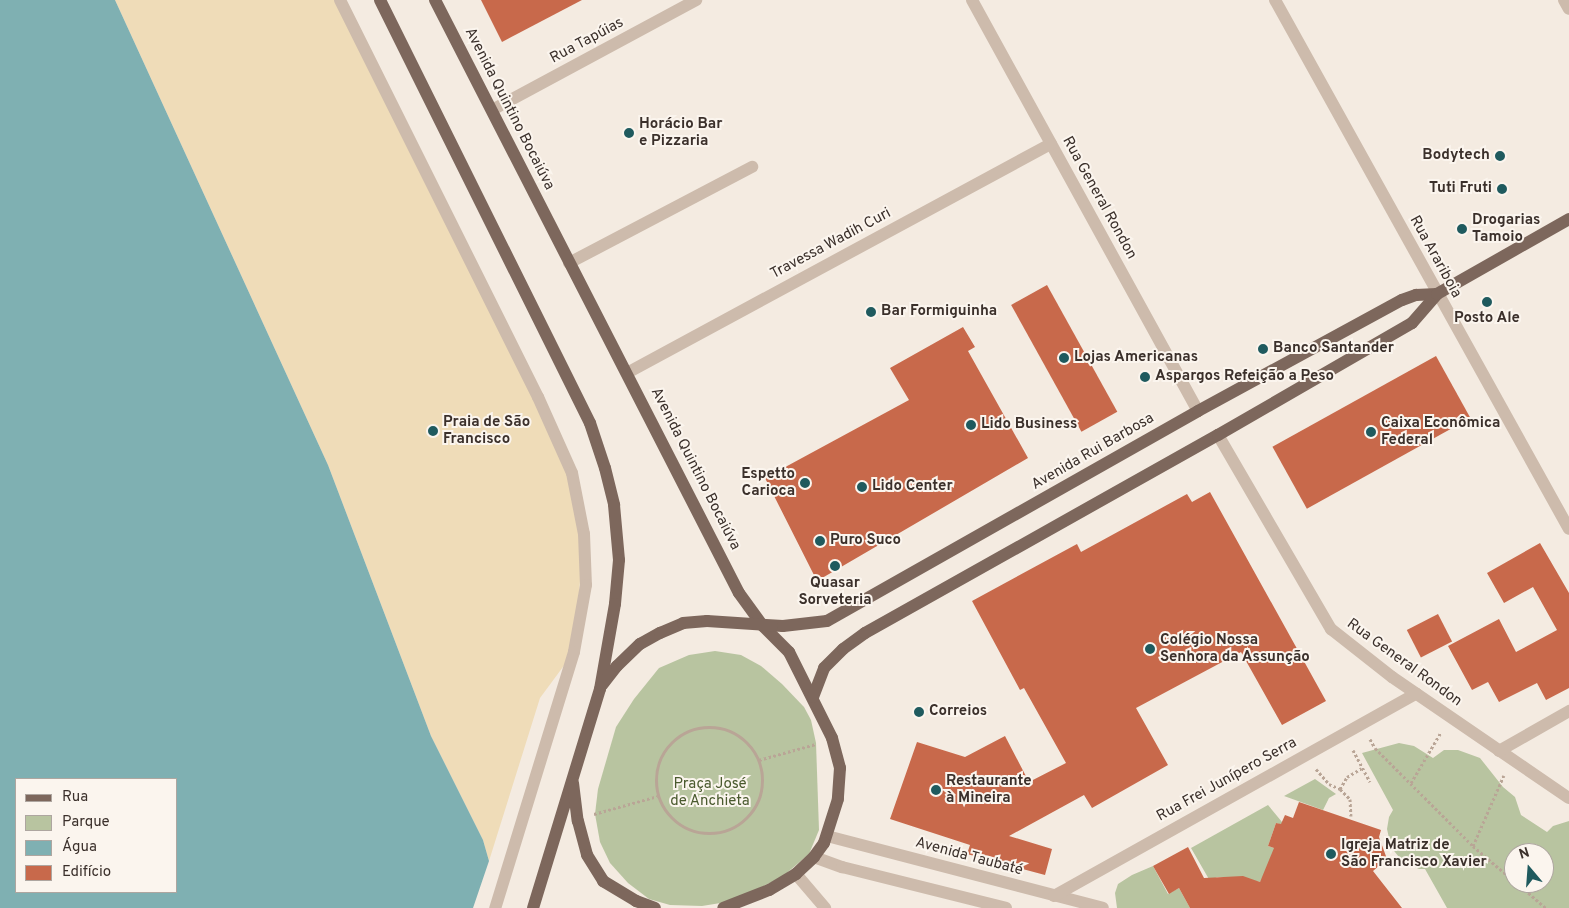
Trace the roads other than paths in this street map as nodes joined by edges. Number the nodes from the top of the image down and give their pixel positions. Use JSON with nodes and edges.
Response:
{"nodes":[{"id":1,"x":340,"y":0,"type":"edge"},
{"id":2,"x":380,"y":0,"type":"edge"},
{"id":3,"x":435,"y":0,"type":"edge"},
{"id":4,"x":696,"y":0,"type":"edge"},
{"id":5,"x":972,"y":0,"type":"edge"},
{"id":6,"x":1275,"y":0,"type":"edge"},
{"id":7,"x":1564,"y":0,"type":"edge"},
{"id":8,"x":1569,"y":9,"type":"edge"},
{"id":9,"x":492,"y":110,"type":"junction"},
{"id":10,"x":1051,"y":144,"type":"junction"},
{"id":11,"x":752,"y":167,"type":"dead end"},
{"id":12,"x":1569,"y":219,"type":"edge"},
{"id":13,"x":569,"y":263,"type":"junction"},
{"id":14,"x":1437,"y":294,"type":"junction"},
{"id":15,"x":627,"y":373,"type":"junction"},
{"id":16,"x":1198,"y":411,"type":"junction"},
{"id":17,"x":1218,"y":435,"type":"junction"},
{"id":18,"x":1569,"y":529,"type":"edge"},
{"id":19,"x":763,"y":626,"type":"junction"},
{"id":20,"x":600,"y":689,"type":"junction"},
{"id":21,"x":1416,"y":694,"type":"junction"},
{"id":22,"x":813,"y":697,"type":"junction"},
{"id":23,"x":1569,"y":711,"type":"edge"},
{"id":24,"x":1500,"y":751,"type":"junction"},
{"id":25,"x":572,"y":779,"type":"junction"},
{"id":26,"x":1569,"y":798,"type":"edge"},
{"id":27,"x":827,"y":836,"type":"junction"},
{"id":28,"x":814,"y":857,"type":"junction"},
{"id":29,"x":796,"y":874,"type":"junction"},
{"id":30,"x":1054,"y":896,"type":"junction"},
{"id":31,"x":495,"y":908,"type":"edge"},
{"id":32,"x":533,"y":908,"type":"edge"},
{"id":33,"x":655,"y":908,"type":"edge"},
{"id":34,"x":723,"y":908,"type":"edge"},
{"id":35,"x":825,"y":908,"type":"edge"},
{"id":36,"x":1006,"y":908,"type":"edge"},
{"id":37,"x":1103,"y":908,"type":"edge"}],
"edges":[{"from":1,"to":31,"type":"street"},
{"from":2,"to":20,"type":"main road"},
{"from":3,"to":9,"type":"main road","name":"Avenida Quintino Bocaiúva"},
{"from":4,"to":9,"type":"street","name":"Rua Tapúias"},
{"from":5,"to":10,"type":"street","name":"Rua General Rondon"},
{"from":6,"to":14,"type":"street","name":"Rua Arariboia"},
{"from":7,"to":8,"type":"street"},
{"from":9,"to":13,"type":"main road","name":"Avenida Quintino Bocaiúva"},
{"from":10,"to":15,"type":"street","name":"Travessa Wadih Curi"},
{"from":10,"to":16,"type":"street","name":"Rua General Rondon"},
{"from":11,"to":13,"type":"street"},
{"from":12,"to":14,"type":"main road","name":"Avenida Rui Barbosa"},
{"from":13,"to":15,"type":"main road","name":"Avenida Quintino Bocaiúva"},
{"from":14,"to":16,"type":"main road","name":"Avenida Rui Barbosa"},
{"from":14,"to":17,"type":"main road","name":"Avenida Rui Barbosa"},
{"from":14,"to":18,"type":"street","name":"Rua Arariboia"},
{"from":15,"to":19,"type":"main road","name":"Avenida Quintino Bocaiúva"},
{"from":16,"to":19,"type":"main road","name":"Avenida Rui Barbosa"},
{"from":17,"to":21,"type":"street","name":"Rua General Rondon"},
{"from":17,"to":22,"type":"main road","name":"Avenida Rui Barbosa"},
{"from":19,"to":20,"type":"main road","name":"Avenida Rui Barbosa"},
{"from":19,"to":22,"type":"main road","name":"Avenida Quintino Bocaiúva"},
{"from":20,"to":25,"type":"main road"},
{"from":21,"to":24,"type":"street","name":"Rua General Rondon"},
{"from":21,"to":30,"type":"street","name":"Rua Frei Junípero Serra"},
{"from":22,"to":27,"type":"main road","name":"Avenida Quintino Bocaiúva"},
{"from":23,"to":24,"type":"street"},
{"from":24,"to":26,"type":"street","name":"Rua General Rondon"},
{"from":25,"to":32,"type":"main road"},
{"from":25,"to":33,"type":"main road"},
{"from":27,"to":28,"type":"main road","name":"Avenida Quintino Bocaiúva"},
{"from":27,"to":30,"type":"street","name":"Avenida Taubaté"},
{"from":28,"to":29,"type":"main road","name":"Avenida Quintino Bocaiúva"},
{"from":28,"to":36,"type":"street"},
{"from":29,"to":34,"type":"main road","name":"Avenida Quintino Bocaiúva"},
{"from":29,"to":35,"type":"street"},
{"from":30,"to":37,"type":"street","name":"Avenida Taubaté"}]}
